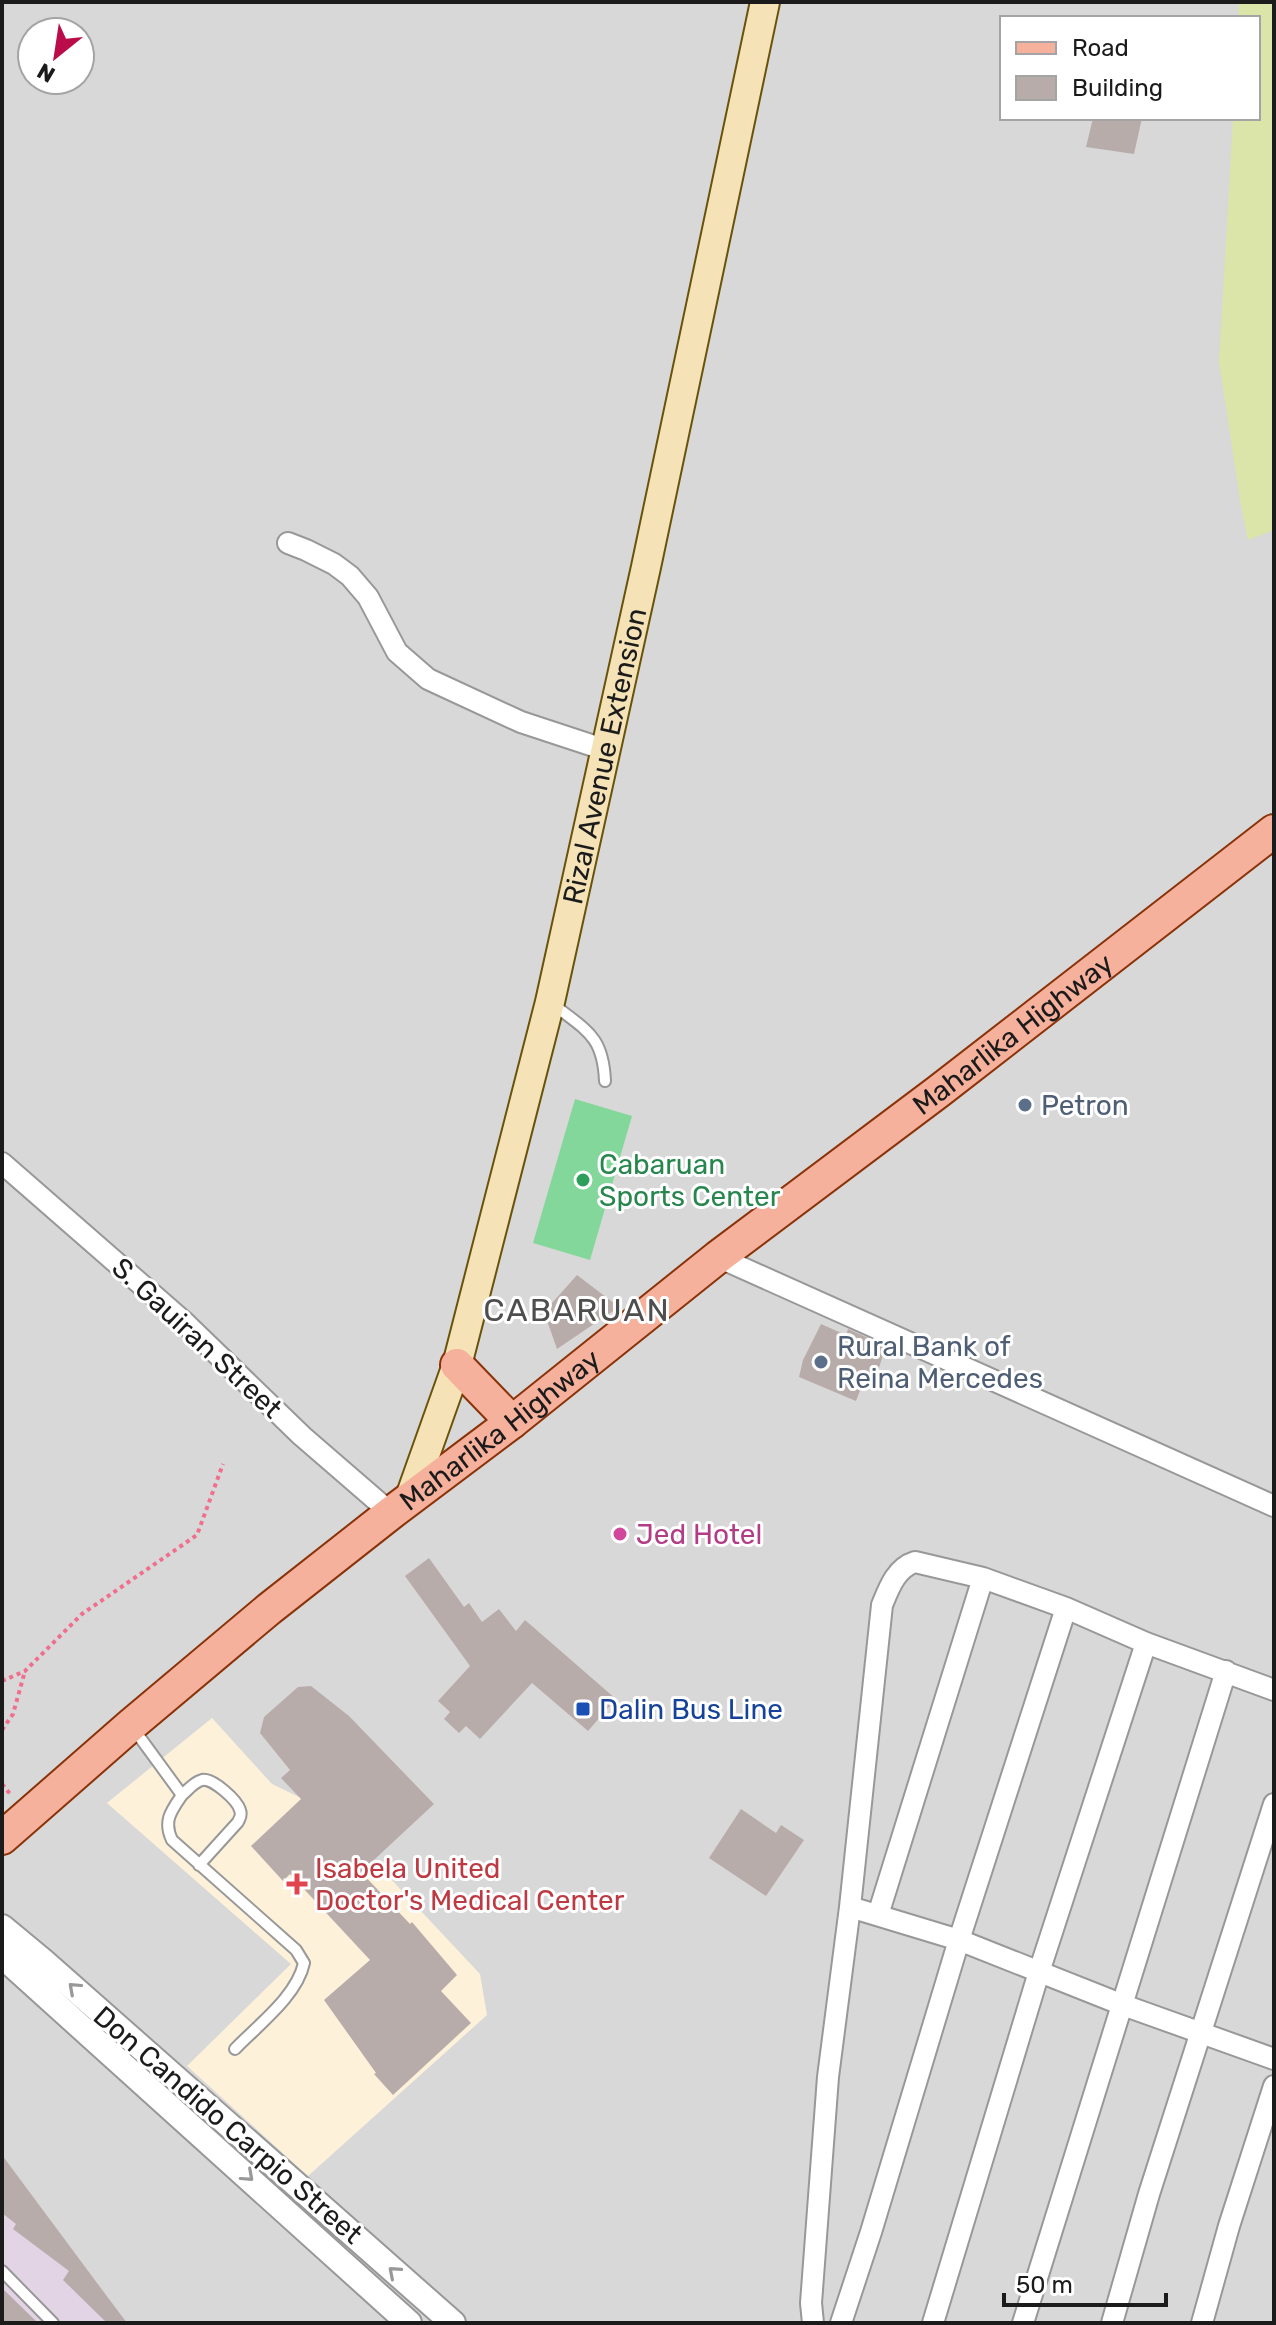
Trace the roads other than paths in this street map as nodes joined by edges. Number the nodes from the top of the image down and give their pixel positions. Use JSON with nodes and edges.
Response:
{"nodes":[{"id":1,"x":765,"y":2,"type":"edge"},
{"id":2,"x":288,"y":543,"type":"dead end"},
{"id":3,"x":606,"y":750,"type":"junction"},
{"id":4,"x":1274,"y":831,"type":"edge"},
{"id":5,"x":550,"y":1002,"type":"junction"},
{"id":6,"x":605,"y":1081,"type":"dead end"},
{"id":7,"x":2,"y":1163,"type":"edge"},
{"id":8,"x":718,"y":1257,"type":"junction"},
{"id":9,"x":457,"y":1365,"type":"junction"},
{"id":10,"x":512,"y":1422,"type":"junction"},
{"id":11,"x":1274,"y":1506,"type":"edge"},
{"id":12,"x":400,"y":1507,"type":"junction"},
{"id":13,"x":983,"y":1578,"type":"junction"},
{"id":14,"x":1066,"y":1608,"type":"junction"},
{"id":15,"x":1146,"y":1643,"type":"junction"},
{"id":16,"x":1226,"y":1671,"type":"junction"},
{"id":17,"x":1274,"y":1690,"type":"edge"},
{"id":18,"x":131,"y":1725,"type":"junction"},
{"id":19,"x":182,"y":1795,"type":"junction"},
{"id":20,"x":1274,"y":1804,"type":"edge"},
{"id":21,"x":2,"y":1838,"type":"edge"},
{"id":22,"x":199,"y":1865,"type":"junction"},
{"id":23,"x":850,"y":1907,"type":"junction"},
{"id":24,"x":878,"y":1915,"type":"junction"},
{"id":25,"x":2,"y":1927,"type":"edge"},
{"id":26,"x":959,"y":1940,"type":"junction"},
{"id":27,"x":2,"y":1956,"type":"edge"},
{"id":28,"x":1039,"y":1972,"type":"junction"},
{"id":29,"x":1123,"y":2005,"type":"junction"},
{"id":30,"x":1201,"y":2034,"type":"junction"},
{"id":31,"x":235,"y":2049,"type":"dead end"},
{"id":32,"x":1274,"y":2059,"type":"edge"},
{"id":33,"x":1274,"y":2086,"type":"edge"},
{"id":34,"x":2,"y":2271,"type":"edge"},
{"id":35,"x":53,"y":2323,"type":"edge"},
{"id":36,"x":409,"y":2323,"type":"edge"},
{"id":37,"x":453,"y":2323,"type":"edge"},
{"id":38,"x":813,"y":2323,"type":"edge"},
{"id":39,"x":841,"y":2323,"type":"edge"},
{"id":40,"x":933,"y":2323,"type":"edge"},
{"id":41,"x":1023,"y":2323,"type":"edge"},
{"id":42,"x":1112,"y":2323,"type":"edge"},
{"id":43,"x":1202,"y":2323,"type":"edge"}],
"edges":[{"from":1,"to":3,"type":"main road","name":"Rizal Avenue Extension"},
{"from":2,"to":3,"type":"street"},
{"from":3,"to":5,"type":"main road","name":"Rizal Avenue Extension"},
{"from":4,"to":8,"type":"main road","name":"Maharlika Highway"},
{"from":5,"to":6,"type":"lane"},
{"from":5,"to":9,"type":"main road","name":"Rizal Avenue Extension"},
{"from":7,"to":12,"type":"street","name":"S. Gauiran Street"},
{"from":8,"to":10,"type":"main road","name":"Maharlika Highway"},
{"from":8,"to":11,"type":"street"},
{"from":9,"to":10,"type":"main road"},
{"from":9,"to":12,"type":"main road","name":"Rizal Avenue Extension"},
{"from":10,"to":12,"type":"main road","name":"Maharlika Highway"},
{"from":12,"to":18,"type":"main road","name":"Maharlika Highway"},
{"from":13,"to":14,"type":"street"},
{"from":13,"to":23,"type":"street"},
{"from":13,"to":24,"type":"street"},
{"from":14,"to":15,"type":"street"},
{"from":14,"to":26,"type":"street"},
{"from":15,"to":16,"type":"street"},
{"from":15,"to":28,"type":"street"},
{"from":16,"to":17,"type":"street"},
{"from":16,"to":29,"type":"street"},
{"from":18,"to":19,"type":"lane"},
{"from":18,"to":21,"type":"main road","name":"Maharlika Highway"},
{"from":19,"to":22,"type":"lane"},
{"from":19,"to":22,"type":"lane"},
{"from":20,"to":30,"type":"street"},
{"from":22,"to":31,"type":"lane"},
{"from":23,"to":24,"type":"street"},
{"from":23,"to":38,"type":"street"},
{"from":24,"to":26,"type":"street"},
{"from":37,"to":25,"type":"street","name":"Don Candido Carpio Street","one_way":true},
{"from":26,"to":28,"type":"street"},
{"from":26,"to":39,"type":"street"},
{"from":27,"to":36,"type":"street","name":"Don Candido Carpio Street","one_way":true},
{"from":28,"to":29,"type":"street"},
{"from":28,"to":40,"type":"street"},
{"from":29,"to":30,"type":"street"},
{"from":29,"to":41,"type":"street"},
{"from":30,"to":32,"type":"street"},
{"from":30,"to":42,"type":"street"},
{"from":33,"to":43,"type":"street"},
{"from":34,"to":35,"type":"lane"}]}
